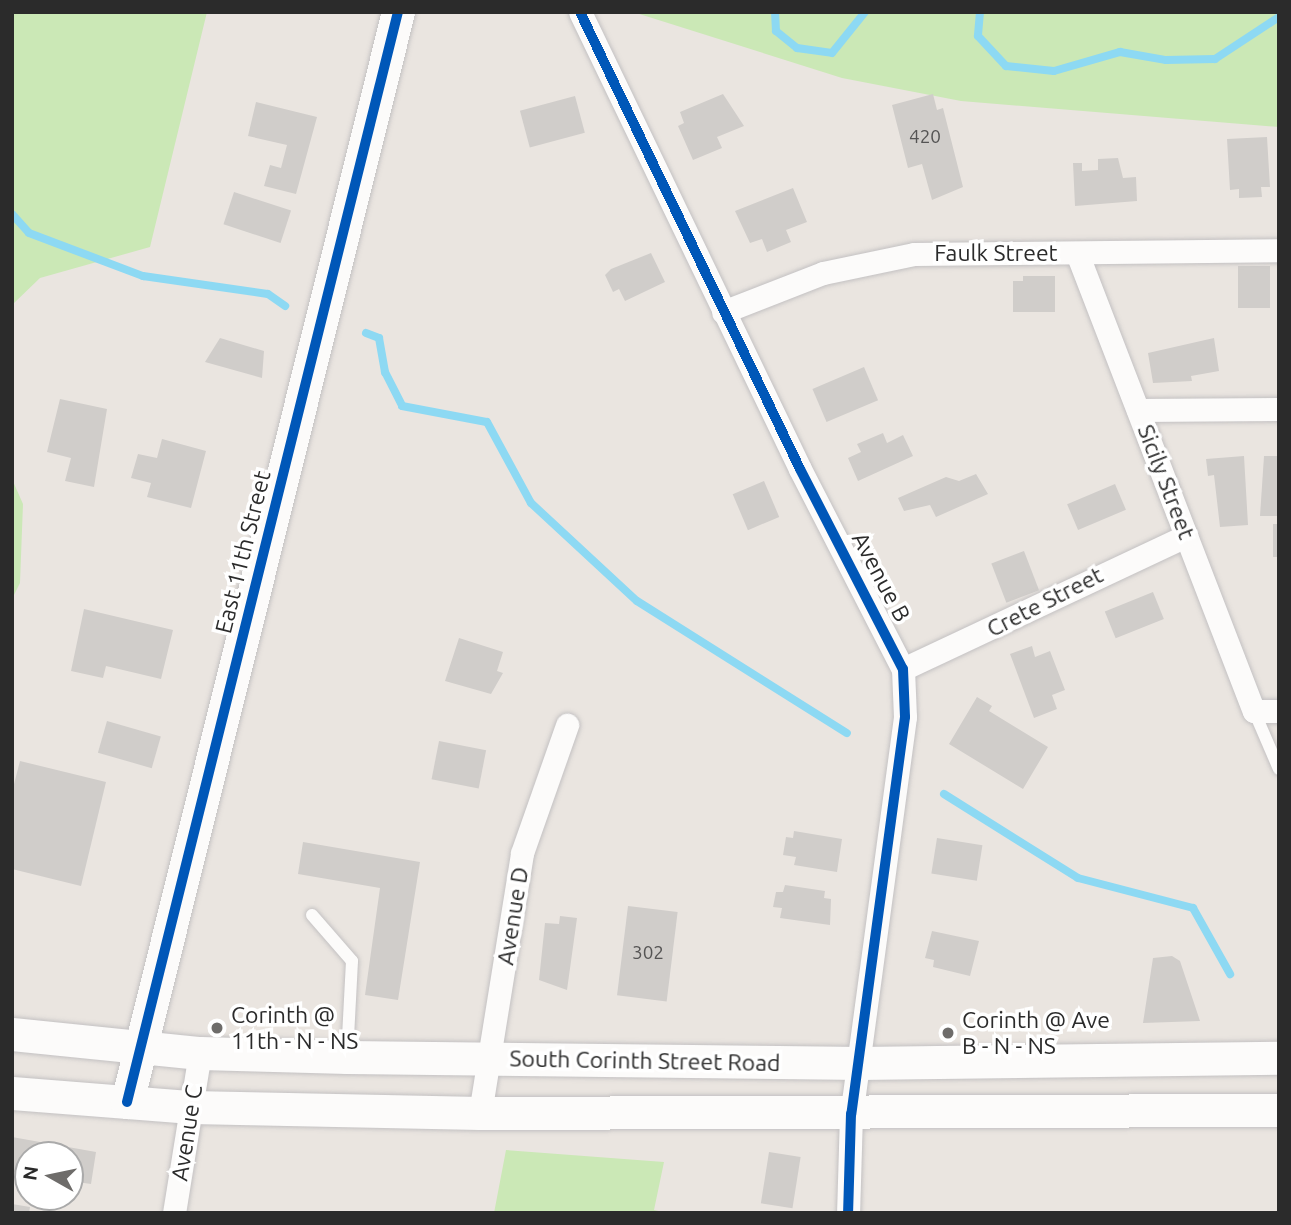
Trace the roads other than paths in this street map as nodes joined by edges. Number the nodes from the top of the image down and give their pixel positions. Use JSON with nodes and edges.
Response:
{"nodes":[{"id":1,"x":398,"y":12,"type":"edge"},
{"id":2,"x":580,"y":12,"type":"edge"},
{"id":3,"x":1279,"y":250,"type":"edge"},
{"id":4,"x":1077,"y":253,"type":"junction"},
{"id":5,"x":723,"y":312,"type":"junction"},
{"id":6,"x":1279,"y":409,"type":"edge"},
{"id":7,"x":1138,"y":410,"type":"junction"},
{"id":8,"x":1186,"y":536,"type":"junction"},
{"id":9,"x":903,"y":669,"type":"junction"},
{"id":10,"x":1254,"y":711,"type":"junction"},
{"id":11,"x":1279,"y":711,"type":"edge"},
{"id":12,"x":567,"y":725,"type":"dead end"},
{"id":13,"x":1279,"y":769,"type":"edge"},
{"id":14,"x":312,"y":915,"type":"dead end"},
{"id":15,"x":12,"y":1034,"type":"edge"},
{"id":16,"x":140,"y":1048,"type":"junction"},
{"id":17,"x":200,"y":1054,"type":"junction"},
{"id":18,"x":348,"y":1056,"type":"junction"},
{"id":19,"x":1279,"y":1058,"type":"edge"},
{"id":20,"x":490,"y":1059,"type":"junction"},
{"id":21,"x":858,"y":1063,"type":"junction"},
{"id":22,"x":12,"y":1093,"type":"edge"},
{"id":23,"x":127,"y":1102,"type":"junction"},
{"id":24,"x":191,"y":1107,"type":"junction"},
{"id":25,"x":1279,"y":1110,"type":"edge"},
{"id":26,"x":480,"y":1113,"type":"junction"},
{"id":27,"x":851,"y":1114,"type":"junction"},
{"id":28,"x":174,"y":1213,"type":"edge"},
{"id":29,"x":848,"y":1213,"type":"edge"}],
"edges":[{"from":1,"to":16,"type":"main road","name":"East 11th Street"},
{"from":2,"to":5,"type":"street","name":"Avenue B"},
{"from":3,"to":4,"type":"street","name":"Faulk Street"},
{"from":4,"to":5,"type":"street","name":"Faulk Street"},
{"from":4,"to":7,"type":"street","name":"Sicily Street"},
{"from":5,"to":9,"type":"street","name":"Avenue B"},
{"from":6,"to":7,"type":"street"},
{"from":7,"to":8,"type":"street","name":"Sicily Street"},
{"from":8,"to":9,"type":"street","name":"Crete Street"},
{"from":8,"to":10,"type":"street","name":"Sicily Street"},
{"from":9,"to":21,"type":"street","name":"Avenue B"},
{"from":10,"to":11,"type":"street"},
{"from":10,"to":13,"type":"lane"},
{"from":12,"to":20,"type":"street","name":"Avenue D"},
{"from":14,"to":18,"type":"lane"},
{"from":15,"to":16,"type":"main road","name":"South Corinth Street Road"},
{"from":16,"to":17,"type":"main road","name":"South Corinth Street Road"},
{"from":16,"to":23,"type":"main road","name":"East 11th Street"},
{"from":17,"to":18,"type":"main road","name":"South Corinth Street Road"},
{"from":17,"to":24,"type":"street","name":"Avenue C"},
{"from":18,"to":20,"type":"main road","name":"South Corinth Street Road"},
{"from":19,"to":21,"type":"main road","name":"South Corinth Street Road"},
{"from":20,"to":21,"type":"main road","name":"South Corinth Street Road"},
{"from":20,"to":26,"type":"street","name":"Avenue D"},
{"from":21,"to":27,"type":"street","name":"Avenue B"},
{"from":22,"to":23,"type":"main road"},
{"from":23,"to":24,"type":"main road"},
{"from":24,"to":26,"type":"main road"},
{"from":24,"to":28,"type":"street","name":"Avenue C"},
{"from":25,"to":27,"type":"main road"},
{"from":26,"to":27,"type":"main road"},
{"from":27,"to":29,"type":"street","name":"Avenue B"}]}
